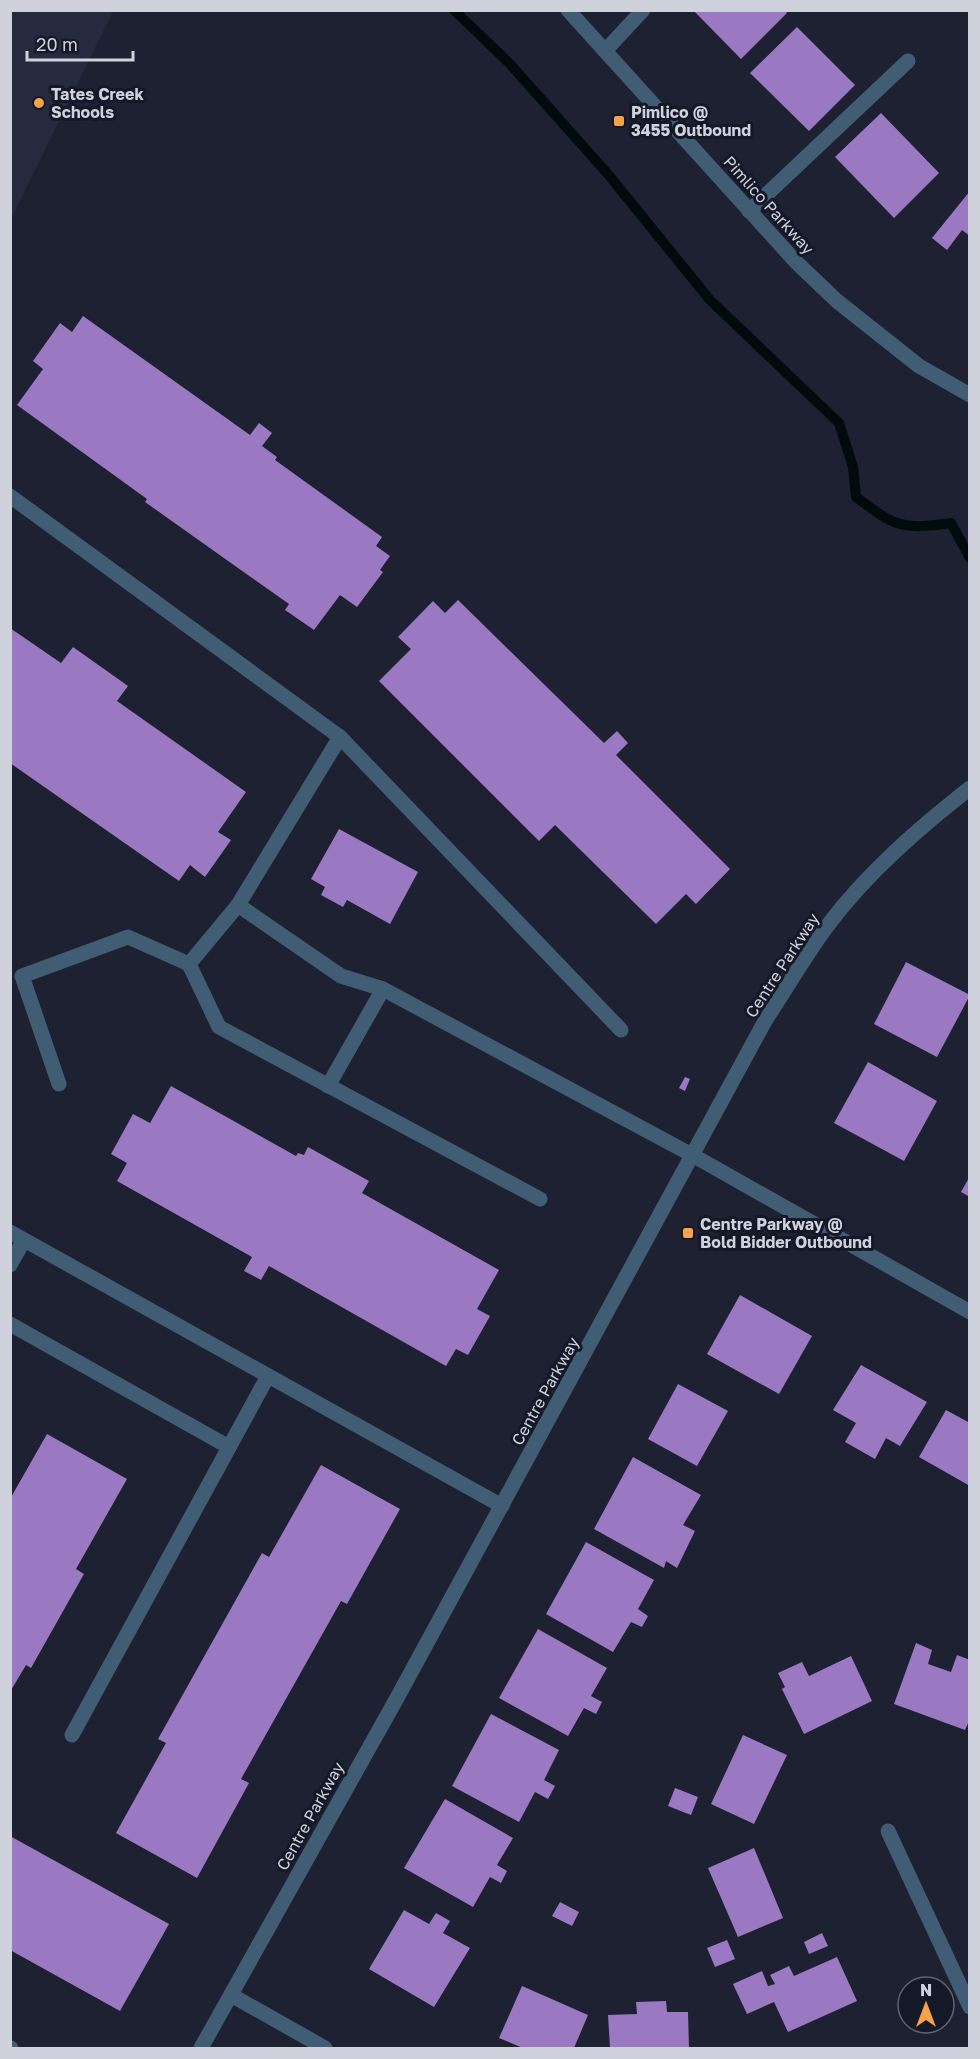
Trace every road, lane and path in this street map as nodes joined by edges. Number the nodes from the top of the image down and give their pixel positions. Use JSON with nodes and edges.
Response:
{"nodes":[{"id":1,"x":568,"y":10,"type":"edge"},
{"id":2,"x":643,"y":10,"type":"edge"},
{"id":3,"x":605,"y":51,"type":"junction"},
{"id":4,"x":908,"y":61,"type":"dead end"},
{"id":5,"x":749,"y":211,"type":"junction"},
{"id":6,"x":969,"y":395,"type":"edge"},
{"id":7,"x":10,"y":496,"type":"edge"},
{"id":8,"x":340,"y":737,"type":"junction"},
{"id":9,"x":969,"y":788,"type":"edge"},
{"id":10,"x":238,"y":905,"type":"junction"},
{"id":11,"x":189,"y":964,"type":"junction"},
{"id":12,"x":383,"y":989,"type":"junction"},
{"id":13,"x":621,"y":1030,"type":"dead end"},
{"id":14,"x":59,"y":1084,"type":"dead end"},
{"id":15,"x":328,"y":1086,"type":"junction"},
{"id":16,"x":694,"y":1156,"type":"junction"},
{"id":17,"x":540,"y":1199,"type":"dead end"},
{"id":18,"x":17,"y":1236,"type":"edge"},
{"id":19,"x":10,"y":1265,"type":"edge"},
{"id":20,"x":969,"y":1312,"type":"edge"},
{"id":21,"x":10,"y":1324,"type":"edge"},
{"id":22,"x":268,"y":1376,"type":"junction"},
{"id":23,"x":229,"y":1447,"type":"junction"},
{"id":24,"x":502,"y":1506,"type":"junction"},
{"id":25,"x":72,"y":1735,"type":"dead end"},
{"id":26,"x":888,"y":1831,"type":"dead end"},
{"id":27,"x":231,"y":1995,"type":"junction"},
{"id":28,"x":969,"y":2007,"type":"edge"},
{"id":29,"x":201,"y":2049,"type":"edge"},
{"id":30,"x":325,"y":2049,"type":"edge"}],
"edges":[{"from":1,"to":3,"type":"street","name":"Pimlico Parkway"},
{"from":2,"to":3,"type":"street"},
{"from":3,"to":5,"type":"street","name":"Pimlico Parkway"},
{"from":4,"to":5,"type":"street"},
{"from":5,"to":6,"type":"street","name":"Pimlico Parkway"},
{"from":7,"to":8,"type":"street"},
{"from":8,"to":10,"type":"street"},
{"from":8,"to":13,"type":"street"},
{"from":9,"to":16,"type":"street","name":"Centre Parkway"},
{"from":10,"to":11,"type":"street"},
{"from":10,"to":12,"type":"street"},
{"from":11,"to":14,"type":"street"},
{"from":11,"to":15,"type":"street"},
{"from":12,"to":15,"type":"street"},
{"from":12,"to":16,"type":"street"},
{"from":15,"to":17,"type":"street"},
{"from":16,"to":20,"type":"street"},
{"from":16,"to":24,"type":"street","name":"Centre Parkway"},
{"from":18,"to":19,"type":"street"},
{"from":18,"to":22,"type":"street"},
{"from":21,"to":23,"type":"street"},
{"from":22,"to":23,"type":"street"},
{"from":22,"to":24,"type":"street"},
{"from":23,"to":25,"type":"street"},
{"from":24,"to":27,"type":"street","name":"Centre Parkway"},
{"from":26,"to":28,"type":"street"},
{"from":27,"to":29,"type":"street","name":"Centre Parkway"},
{"from":27,"to":30,"type":"street"}]}
